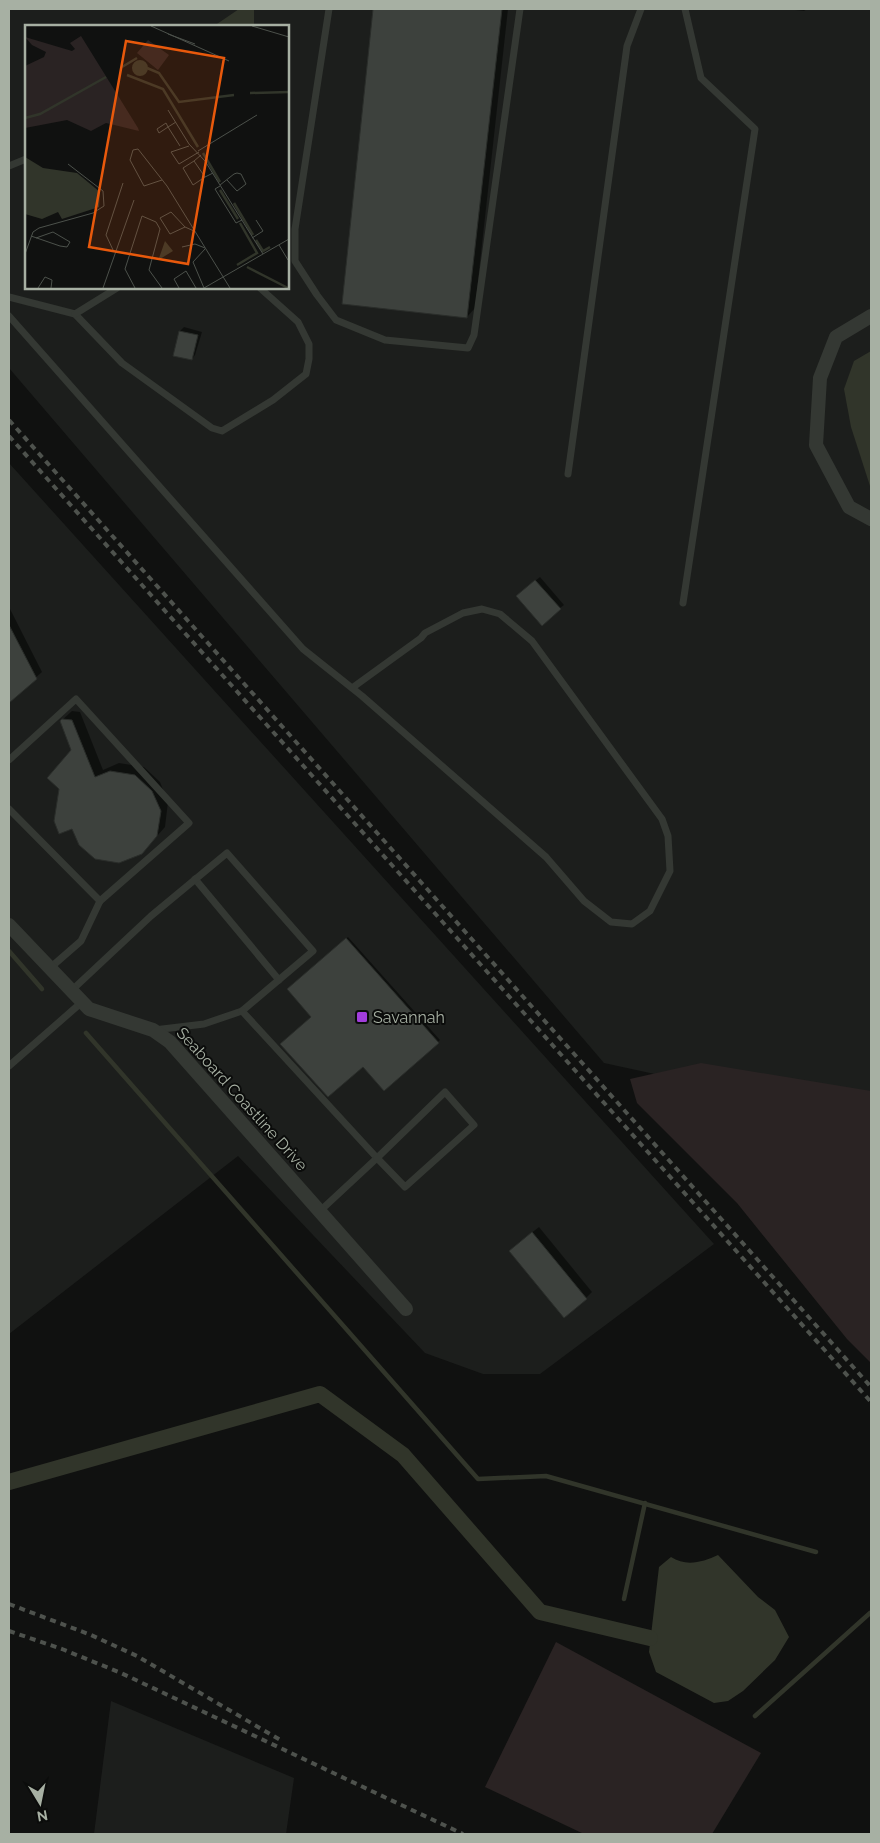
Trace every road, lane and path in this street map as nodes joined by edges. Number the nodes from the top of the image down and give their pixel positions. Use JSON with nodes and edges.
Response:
{"nodes":[{"id":1,"x":329,"y":9,"type":"edge"},
{"id":2,"x":520,"y":9,"type":"edge"},
{"id":3,"x":640,"y":9,"type":"edge"},
{"id":4,"x":685,"y":9,"type":"edge"},
{"id":5,"x":25,"y":159,"type":"edge"},
{"id":6,"x":9,"y":166,"type":"edge"},
{"id":7,"x":115,"y":289,"type":"edge"},
{"id":8,"x":261,"y":289,"type":"edge"},
{"id":9,"x":9,"y":297,"type":"edge"},
{"id":10,"x":76,"y":314,"type":"junction"},
{"id":11,"x":9,"y":316,"type":"edge"},
{"id":12,"x":871,"y":316,"type":"edge"},
{"id":13,"x":568,"y":474,"type":"dead end"},
{"id":14,"x":871,"y":519,"type":"edge"},
{"id":15,"x":683,"y":602,"type":"dead end"},
{"id":16,"x":352,"y":688,"type":"junction"},
{"id":17,"x":9,"y":760,"type":"edge"},
{"id":18,"x":9,"y":809,"type":"edge"},
{"id":19,"x":195,"y":879,"type":"junction"},
{"id":20,"x":100,"y":901,"type":"junction"},
{"id":21,"x":9,"y":925,"type":"edge"},
{"id":22,"x":50,"y":968,"type":"junction"},
{"id":23,"x":279,"y":980,"type":"junction"},
{"id":24,"x":71,"y":991,"type":"junction"},
{"id":25,"x":82,"y":1002,"type":"junction"},
{"id":26,"x":242,"y":1011,"type":"junction"},
{"id":27,"x":153,"y":1030,"type":"junction"},
{"id":28,"x":9,"y":1066,"type":"edge"},
{"id":29,"x":377,"y":1158,"type":"junction"},
{"id":30,"x":320,"y":1212,"type":"junction"},
{"id":31,"x":406,"y":1309,"type":"dead end"}],
"edges":[{"from":1,"to":2,"type":"lane"},
{"from":3,"to":13,"type":"lane"},
{"from":4,"to":15,"type":"lane"},
{"from":5,"to":6,"type":"lane"},
{"from":7,"to":10,"type":"lane"},
{"from":8,"to":10,"type":"lane"},
{"from":9,"to":10,"type":"lane"},
{"from":11,"to":16,"type":"lane"},
{"from":12,"to":14,"type":"street"},
{"from":16,"to":16,"type":"lane"},
{"from":17,"to":20,"type":"lane"},
{"from":18,"to":20,"type":"lane"},
{"from":19,"to":23,"type":"lane"},
{"from":19,"to":23,"type":"lane"},
{"from":19,"to":24,"type":"lane"},
{"from":20,"to":22,"type":"lane"},
{"from":21,"to":22,"type":"street","name":"Seaboard Coastline Drive"},
{"from":22,"to":24,"type":"street","name":"Seaboard Coastline Drive"},
{"from":23,"to":26,"type":"lane"},
{"from":24,"to":25,"type":"street","name":"Seaboard Coastline Drive"},
{"from":25,"to":27,"type":"street","name":"Seaboard Coastline Drive"},
{"from":25,"to":28,"type":"lane"},
{"from":26,"to":27,"type":"lane"},
{"from":26,"to":29,"type":"lane"},
{"from":27,"to":30,"type":"street","name":"Seaboard Coastline Drive"},
{"from":29,"to":29,"type":"lane"},
{"from":29,"to":30,"type":"lane"},
{"from":30,"to":31,"type":"street","name":"Seaboard Coastline Drive"}]}
